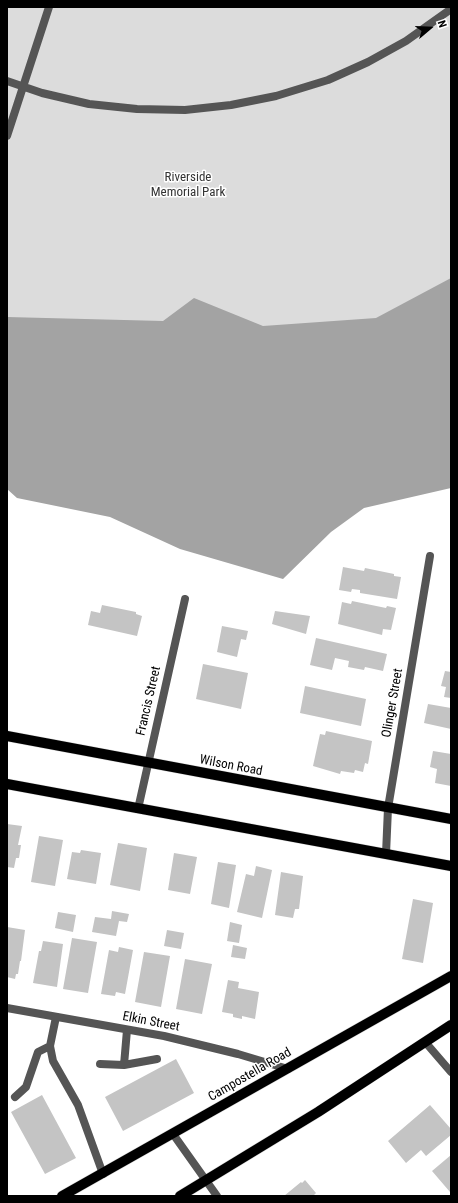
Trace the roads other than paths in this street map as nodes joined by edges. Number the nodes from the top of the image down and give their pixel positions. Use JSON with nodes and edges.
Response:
{"nodes":[{"id":1,"x":49,"y":7,"type":"edge"},
{"id":2,"x":451,"y":9,"type":"edge"},
{"id":3,"x":7,"y":81,"type":"edge"},
{"id":4,"x":23,"y":87,"type":"junction"},
{"id":5,"x":7,"y":136,"type":"edge"},
{"id":6,"x":430,"y":556,"type":"dead end"},
{"id":7,"x":185,"y":599,"type":"dead end"},
{"id":8,"x":7,"y":736,"type":"edge"},
{"id":9,"x":147,"y":763,"type":"junction"},
{"id":10,"x":7,"y":784,"type":"edge"},
{"id":11,"x":388,"y":808,"type":"junction"},
{"id":12,"x":138,"y":809,"type":"junction"},
{"id":13,"x":451,"y":819,"type":"edge"},
{"id":14,"x":386,"y":854,"type":"junction"},
{"id":15,"x":451,"y":866,"type":"edge"},
{"id":16,"x":451,"y":976,"type":"edge"},
{"id":17,"x":7,"y":1008,"type":"edge"},
{"id":18,"x":56,"y":1017,"type":"junction"},
{"id":19,"x":451,"y":1025,"type":"edge"},
{"id":20,"x":127,"y":1030,"type":"junction"},
{"id":21,"x":426,"y":1042,"type":"junction"},
{"id":22,"x":50,"y":1046,"type":"junction"},
{"id":23,"x":157,"y":1059,"type":"dead end"},
{"id":24,"x":100,"y":1064,"type":"dead end"},
{"id":25,"x":124,"y":1065,"type":"junction"},
{"id":26,"x":288,"y":1069,"type":"junction"},
{"id":27,"x":451,"y":1072,"type":"edge"},
{"id":28,"x":15,"y":1097,"type":"dead end"},
{"id":29,"x":173,"y":1134,"type":"junction"},
{"id":30,"x":103,"y":1174,"type":"junction"},
{"id":31,"x":206,"y":1181,"type":"junction"},
{"id":32,"x":62,"y":1196,"type":"edge"},
{"id":33,"x":180,"y":1196,"type":"edge"},
{"id":34,"x":216,"y":1196,"type":"edge"}],
"edges":[{"from":1,"to":4,"type":"street"},
{"from":2,"to":4,"type":"street"},
{"from":3,"to":4,"type":"street"},
{"from":4,"to":5,"type":"street"},
{"from":6,"to":11,"type":"street","name":"Olinger Street"},
{"from":7,"to":9,"type":"street","name":"Francis Street"},
{"from":8,"to":9,"type":"main road","name":"Wilson Road"},
{"from":9,"to":11,"type":"main road","name":"Wilson Road"},
{"from":9,"to":12,"type":"street","name":"Francis Street"},
{"from":10,"to":12,"type":"main road"},
{"from":11,"to":13,"type":"main road","name":"Wilson Road"},
{"from":11,"to":14,"type":"street","name":"Olinger Street"},
{"from":12,"to":14,"type":"main road"},
{"from":14,"to":15,"type":"main road"},
{"from":16,"to":26,"type":"main road","name":"Campostella Road"},
{"from":17,"to":18,"type":"street","name":"Elkin Street"},
{"from":18,"to":20,"type":"street","name":"Elkin Street"},
{"from":18,"to":22,"type":"street"},
{"from":19,"to":21,"type":"main road"},
{"from":20,"to":25,"type":"street"},
{"from":20,"to":26,"type":"street","name":"Elkin Street"},
{"from":21,"to":27,"type":"street"},
{"from":21,"to":31,"type":"main road"},
{"from":22,"to":28,"type":"street"},
{"from":22,"to":30,"type":"street"},
{"from":23,"to":25,"type":"street"},
{"from":24,"to":25,"type":"street"},
{"from":26,"to":29,"type":"main road","name":"Campostella Road"},
{"from":29,"to":30,"type":"main road","name":"Campostella Road"},
{"from":29,"to":31,"type":"street"},
{"from":30,"to":32,"type":"main road","name":"Campostella Road"},
{"from":31,"to":33,"type":"main road"},
{"from":31,"to":34,"type":"street"}]}
